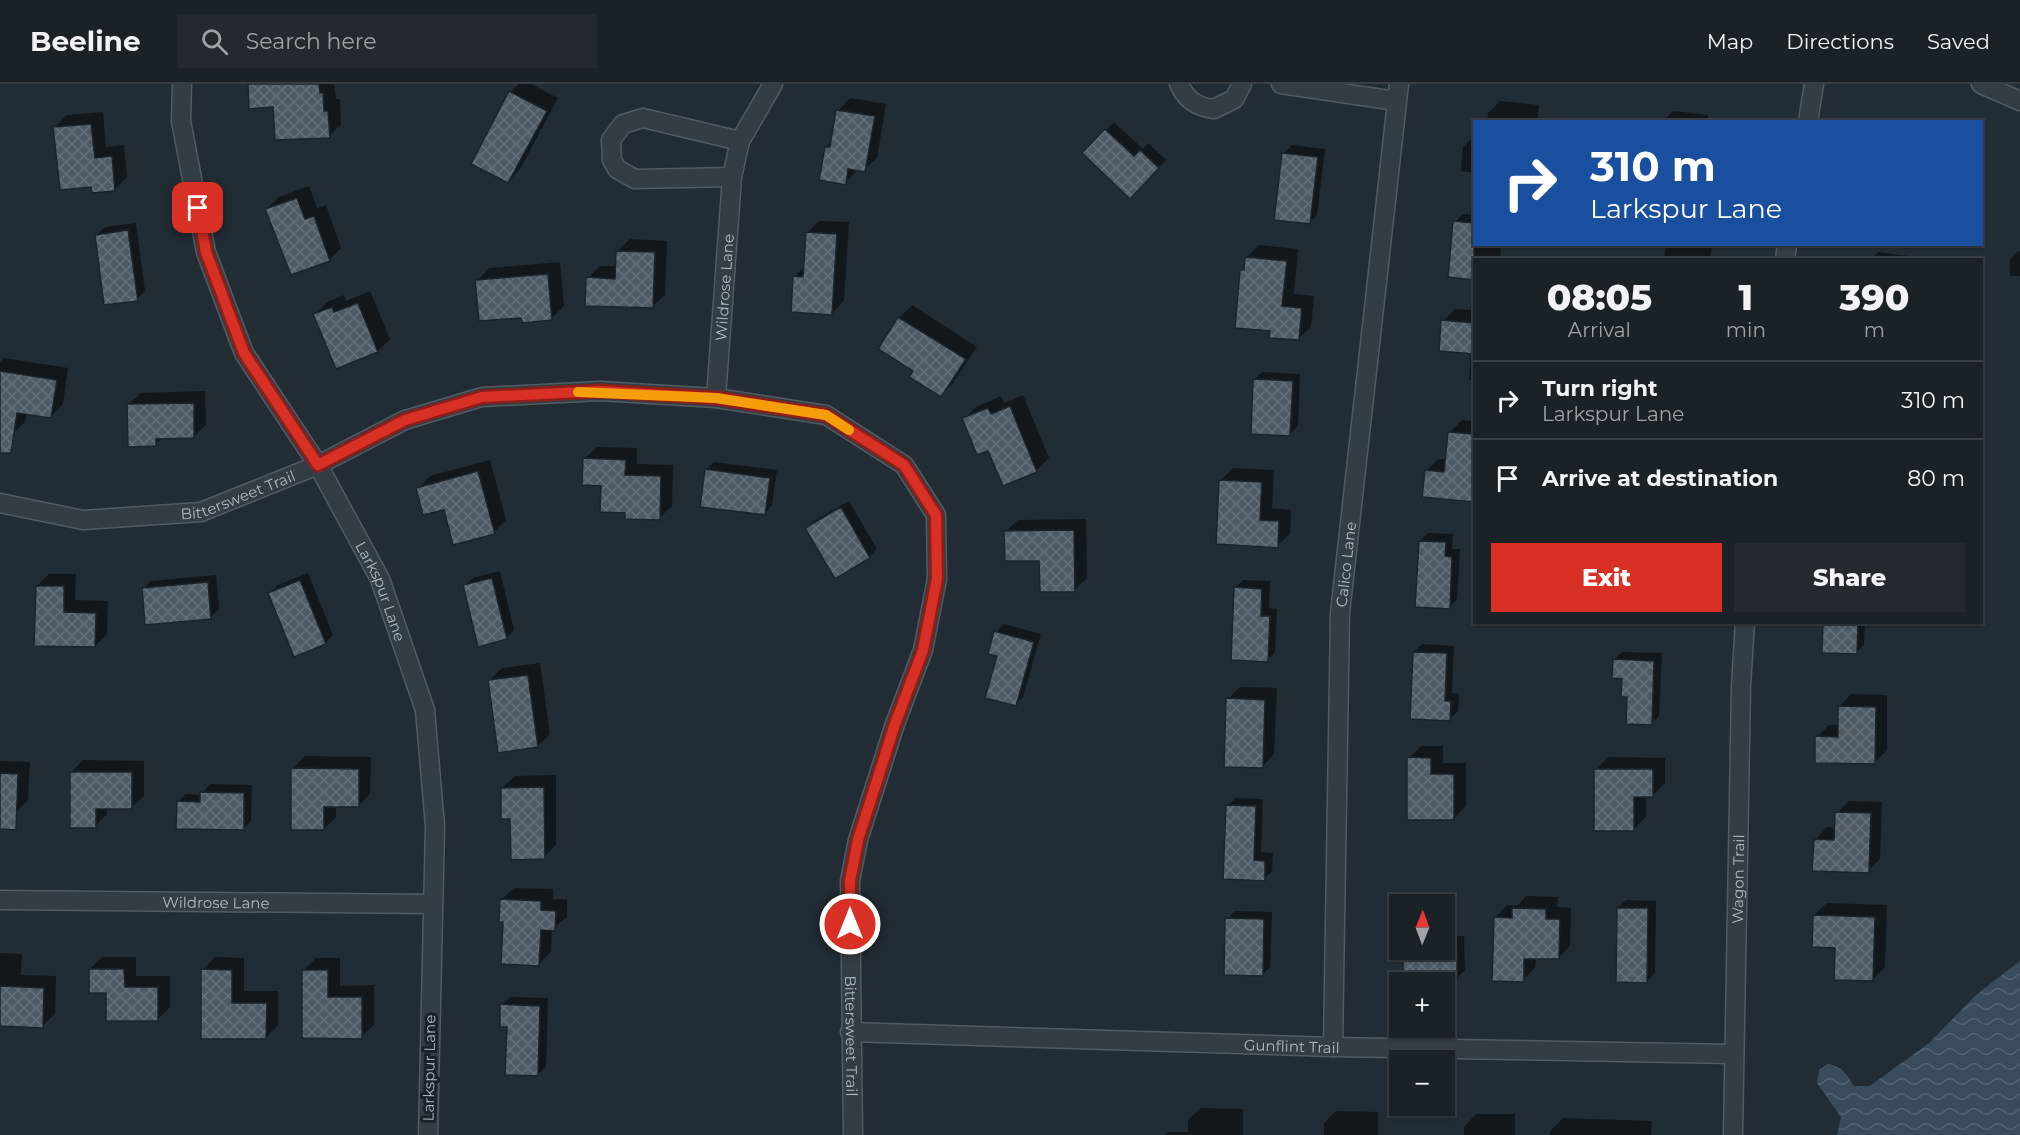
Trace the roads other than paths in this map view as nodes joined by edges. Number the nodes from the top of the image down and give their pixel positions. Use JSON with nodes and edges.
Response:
{"nodes":[{"id":1,"x":182,"y":84,"type":"edge"},
{"id":2,"x":773,"y":84,"type":"edge"},
{"id":3,"x":1179,"y":84,"type":"edge"},
{"id":4,"x":1242,"y":84,"type":"edge"},
{"id":5,"x":1281,"y":84,"type":"edge"},
{"id":6,"x":1814,"y":84,"type":"edge"},
{"id":7,"x":1981,"y":84,"type":"edge"},
{"id":8,"x":1397,"y":92,"type":"edge"},
{"id":9,"x":2020,"y":101,"type":"edge"},
{"id":10,"x":1808,"y":120,"type":"edge"},
{"id":11,"x":740,"y":141,"type":"junction"},
{"id":12,"x":732,"y":177,"type":"junction"},
{"id":13,"x":716,"y":398,"type":"junction"},
{"id":14,"x":318,"y":465,"type":"junction"},
{"id":15,"x":0,"y":503,"type":"edge"},
{"id":16,"x":1745,"y":624,"type":"edge"},
{"id":17,"x":0,"y":900,"type":"edge"},
{"id":18,"x":431,"y":904,"type":"junction"},
{"id":19,"x":850,"y":1032,"type":"junction"},
{"id":20,"x":1333,"y":1047,"type":"junction"},
{"id":21,"x":1734,"y":1054,"type":"junction"},
{"id":22,"x":428,"y":1135,"type":"edge"},
{"id":23,"x":853,"y":1135,"type":"edge"},
{"id":24,"x":1733,"y":1135,"type":"edge"}],
"edges":[{"from":1,"to":14,"type":"street","name":"Larkspur Lane"},
{"from":2,"to":11,"type":"street","name":"Wildrose Lane"},
{"from":3,"to":4,"type":"street"},
{"from":5,"to":8,"type":"street"},
{"from":6,"to":10,"type":"street"},
{"from":7,"to":9,"type":"street"},
{"from":8,"to":20,"type":"street","name":"Calico Lane"},
{"from":11,"to":12,"type":"street","name":"Wildrose Lane"},
{"from":11,"to":12,"type":"street"},
{"from":12,"to":13,"type":"street","name":"Wildrose Lane"},
{"from":13,"to":14,"type":"street","name":"Bittersweet Trail"},
{"from":13,"to":19,"type":"street","name":"Bittersweet Trail"},
{"from":14,"to":15,"type":"street","name":"Bittersweet Trail"},
{"from":14,"to":18,"type":"street","name":"Larkspur Lane"},
{"from":16,"to":21,"type":"street","name":"Wagon Trail"},
{"from":17,"to":18,"type":"street","name":"Wildrose Lane"},
{"from":18,"to":22,"type":"street","name":"Larkspur Lane"},
{"from":19,"to":20,"type":"street","name":"Gunflint Trail"},
{"from":19,"to":23,"type":"street","name":"Bittersweet Trail"},
{"from":20,"to":21,"type":"street","name":"Gunflint Trail"},
{"from":21,"to":24,"type":"street","name":"Wagon Trail"}]}
